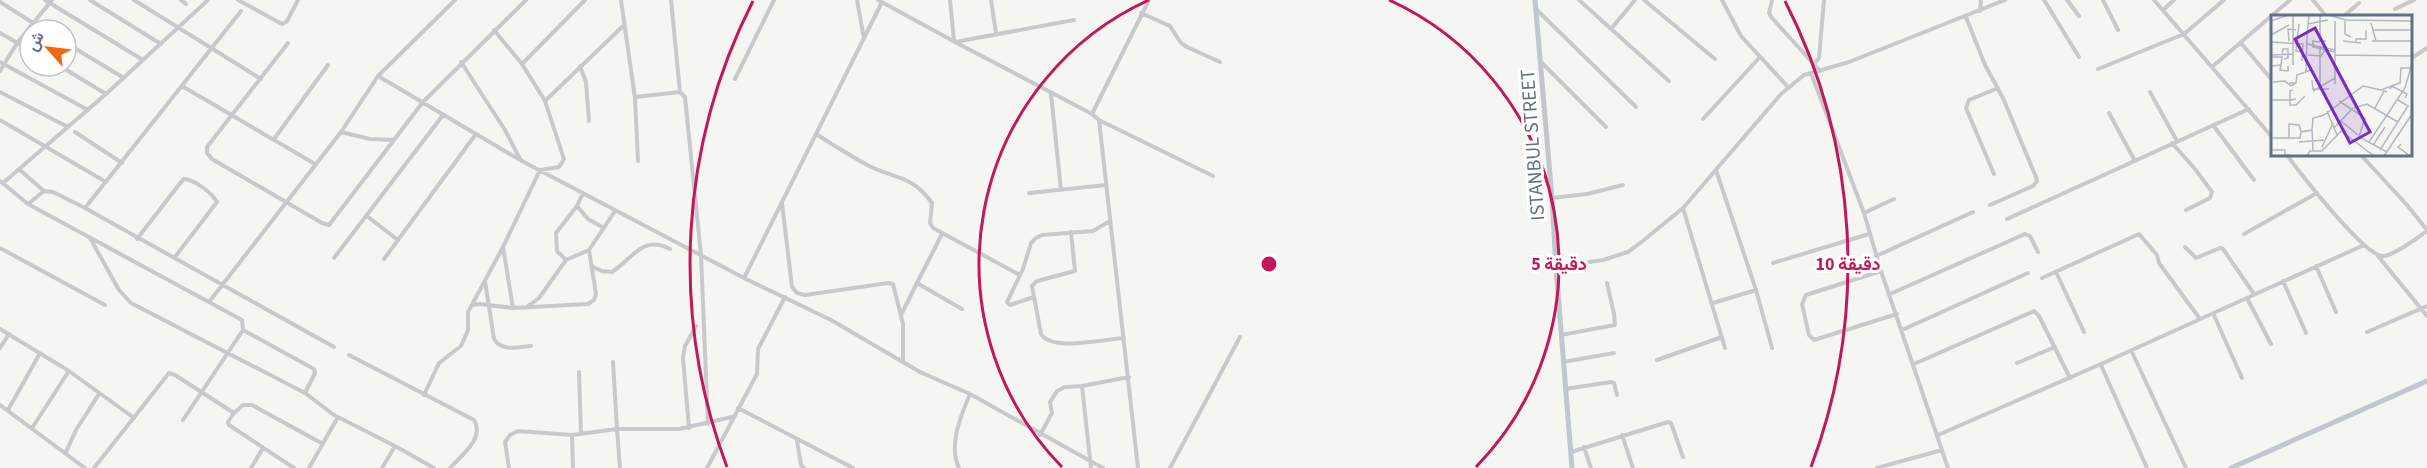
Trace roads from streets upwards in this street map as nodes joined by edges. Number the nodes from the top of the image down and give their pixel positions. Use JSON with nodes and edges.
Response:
{"nodes":[{"id":1,"x":45,"y":0,"type":"edge"},
{"id":2,"x":90,"y":0,"type":"edge"},
{"id":3,"x":134,"y":0,"type":"edge"},
{"id":4,"x":181,"y":0,"type":"edge"},
{"id":5,"x":208,"y":0,"type":"edge"},
{"id":6,"x":238,"y":0,"type":"edge"},
{"id":7,"x":298,"y":0,"type":"edge"},
{"id":8,"x":455,"y":0,"type":"edge"},
{"id":9,"x":526,"y":0,"type":"edge"},
{"id":10,"x":585,"y":0,"type":"edge"},
{"id":11,"x":621,"y":0,"type":"edge"},
{"id":12,"x":670,"y":0,"type":"edge"},
{"id":13,"x":774,"y":0,"type":"edge"},
{"id":14,"x":857,"y":0,"type":"edge"},
{"id":15,"x":950,"y":0,"type":"edge"},
{"id":16,"x":991,"y":0,"type":"edge"},
{"id":17,"x":1149,"y":0,"type":"edge"},
{"id":18,"x":1535,"y":0,"type":"edge"},
{"id":19,"x":1580,"y":0,"type":"edge"},
{"id":20,"x":1635,"y":0,"type":"edge"},
{"id":21,"x":1644,"y":0,"type":"edge"},
{"id":22,"x":1722,"y":0,"type":"edge"},
{"id":23,"x":1772,"y":0,"type":"edge"},
{"id":24,"x":1824,"y":0,"type":"edge"},
{"id":25,"x":1981,"y":0,"type":"edge"},
{"id":26,"x":2005,"y":0,"type":"edge"},
{"id":27,"x":2044,"y":0,"type":"edge"},
{"id":28,"x":2067,"y":0,"type":"edge"},
{"id":29,"x":2103,"y":0,"type":"edge"},
{"id":30,"x":2154,"y":0,"type":"edge"},
{"id":31,"x":2174,"y":0,"type":"edge"},
{"id":32,"x":2224,"y":0,"type":"edge"},
{"id":33,"x":2290,"y":0,"type":"edge"},
{"id":34,"x":2313,"y":0,"type":"edge"},
{"id":35,"x":2414,"y":0,"type":"edge"},
{"id":36,"x":880,"y":1,"type":"edge"},
{"id":37,"x":0,"y":2,"type":"edge"},
{"id":38,"x":51,"y":2,"type":"edge"},
{"id":39,"x":2359,"y":3,"type":"dead end"},
{"id":40,"x":186,"y":4,"type":"dead end"},
{"id":41,"x":2395,"y":9,"type":"dead end"},
{"id":42,"x":1536,"y":10,"type":"junction"},
{"id":43,"x":2163,"y":10,"type":"junction"},
{"id":44,"x":241,"y":11,"type":"dead end"},
{"id":45,"x":1980,"y":11,"type":"junction"},
{"id":46,"x":1141,"y":13,"type":"junction"},
{"id":47,"x":2273,"y":15,"type":"edge"},
{"id":48,"x":2325,"y":15,"type":"edge"},
{"id":49,"x":2345,"y":15,"type":"edge"},
{"id":50,"x":2079,"y":16,"type":"dead end"},
{"id":51,"x":1966,"y":17,"type":"junction"},
{"id":52,"x":2271,"y":17,"type":"edge"},
{"id":53,"x":25,"y":18,"type":"edge"},
{"id":54,"x":37,"y":18,"type":"edge"},
{"id":55,"x":1074,"y":20,"type":"dead end"},
{"id":56,"x":623,"y":26,"type":"junction"},
{"id":57,"x":178,"y":28,"type":"junction"},
{"id":58,"x":1611,"y":29,"type":"junction"},
{"id":59,"x":494,"y":30,"type":"junction"},
{"id":60,"x":2118,"y":30,"type":"dead end"},
{"id":61,"x":0,"y":33,"type":"edge"},
{"id":62,"x":996,"y":33,"type":"junction"},
{"id":63,"x":2184,"y":34,"type":"junction"},
{"id":64,"x":864,"y":39,"type":"junction"},
{"id":65,"x":954,"y":42,"type":"junction"},
{"id":66,"x":17,"y":43,"type":"joint"},
{"id":67,"x":288,"y":43,"type":"dead end"},
{"id":68,"x":2241,"y":43,"type":"junction"},
{"id":69,"x":160,"y":44,"type":"junction"},
{"id":70,"x":2427,"y":48,"type":"edge"},
{"id":71,"x":211,"y":49,"type":"junction"},
{"id":72,"x":78,"y":50,"type":"edge"},
{"id":73,"x":1760,"y":57,"type":"junction"},
{"id":74,"x":2079,"y":57,"type":"dead end"},
{"id":75,"x":2412,"y":58,"type":"edge"},
{"id":76,"x":1715,"y":59,"type":"dead end"},
{"id":77,"x":143,"y":60,"type":"junction"},
{"id":78,"x":461,"y":62,"type":"junction"},
{"id":79,"x":1220,"y":62,"type":"dead end"},
{"id":80,"x":1541,"y":62,"type":"junction"},
{"id":81,"x":2,"y":63,"type":"edge"},
{"id":82,"x":328,"y":64,"type":"dead end"},
{"id":83,"x":522,"y":64,"type":"junction"},
{"id":84,"x":1814,"y":64,"type":"junction"},
{"id":85,"x":580,"y":66,"type":"junction"},
{"id":86,"x":2212,"y":67,"type":"junction"},
{"id":87,"x":2098,"y":69,"type":"dead end"},
{"id":88,"x":0,"y":71,"type":"edge"},
{"id":89,"x":1820,"y":71,"type":"junction"},
{"id":90,"x":1811,"y":73,"type":"junction"},
{"id":91,"x":378,"y":76,"type":"junction"},
{"id":92,"x":78,"y":77,"type":"edge"},
{"id":93,"x":124,"y":78,"type":"junction"},
{"id":94,"x":261,"y":79,"type":"junction"},
{"id":95,"x":735,"y":79,"type":"dead end"},
{"id":96,"x":2271,"y":79,"type":"edge"},
{"id":97,"x":1669,"y":81,"type":"dead end"},
{"id":98,"x":182,"y":86,"type":"junction"},
{"id":99,"x":1788,"y":87,"type":"junction"},
{"id":100,"x":1998,"y":88,"type":"junction"},
{"id":101,"x":0,"y":92,"type":"edge"},
{"id":102,"x":680,"y":92,"type":"junction"},
{"id":103,"x":2150,"y":92,"type":"dead end"},
{"id":104,"x":1051,"y":93,"type":"junction"},
{"id":105,"x":106,"y":94,"type":"junction"},
{"id":106,"x":635,"y":97,"type":"junction"},
{"id":107,"x":545,"y":101,"type":"junction"},
{"id":108,"x":423,"y":102,"type":"junction"},
{"id":109,"x":1636,"y":106,"type":"dead end"},
{"id":110,"x":2249,"y":109,"type":"junction"},
{"id":111,"x":88,"y":110,"type":"junction"},
{"id":112,"x":2109,"y":113,"type":"dead end"},
{"id":113,"x":1092,"y":114,"type":"junction"},
{"id":114,"x":232,"y":115,"type":"junction"},
{"id":115,"x":443,"y":115,"type":"junction"},
{"id":116,"x":1703,"y":119,"type":"dead end"},
{"id":117,"x":0,"y":120,"type":"edge"},
{"id":118,"x":1099,"y":120,"type":"junction"},
{"id":119,"x":589,"y":121,"type":"dead end"},
{"id":120,"x":2213,"y":125,"type":"junction"},
{"id":121,"x":68,"y":127,"type":"junction"},
{"id":122,"x":1605,"y":127,"type":"dead end"},
{"id":123,"x":75,"y":132,"type":"dead end"},
{"id":124,"x":341,"y":132,"type":"junction"},
{"id":125,"x":476,"y":134,"type":"junction"},
{"id":126,"x":816,"y":134,"type":"junction"},
{"id":127,"x":2271,"y":136,"type":"edge"},
{"id":128,"x":274,"y":139,"type":"junction"},
{"id":129,"x":394,"y":140,"type":"junction"},
{"id":130,"x":2174,"y":142,"type":"junction"},
{"id":131,"x":47,"y":146,"type":"junction"},
{"id":132,"x":2288,"y":156,"type":"edge"},
{"id":133,"x":2362,"y":156,"type":"edge"},
{"id":134,"x":520,"y":160,"type":"junction"},
{"id":135,"x":638,"y":161,"type":"dead end"},
{"id":136,"x":2134,"y":161,"type":"junction"},
{"id":137,"x":122,"y":163,"type":"junction"},
{"id":138,"x":315,"y":164,"type":"junction"},
{"id":139,"x":20,"y":170,"type":"junction"},
{"id":140,"x":540,"y":170,"type":"junction"},
{"id":141,"x":1716,"y":170,"type":"junction"},
{"id":142,"x":1994,"y":174,"type":"dead end"},
{"id":143,"x":1213,"y":176,"type":"dead end"},
{"id":144,"x":2254,"y":180,"type":"dead end"},
{"id":145,"x":1,"y":182,"type":"edge"},
{"id":146,"x":106,"y":182,"type":"junction"},
{"id":147,"x":1106,"y":185,"type":"junction"},
{"id":148,"x":1623,"y":185,"type":"dead end"},
{"id":149,"x":1061,"y":190,"type":"junction"},
{"id":150,"x":44,"y":192,"type":"junction"},
{"id":151,"x":583,"y":193,"type":"junction"},
{"id":152,"x":1029,"y":193,"type":"dead end"},
{"id":153,"x":2317,"y":193,"type":"junction"},
{"id":154,"x":1552,"y":198,"type":"junction"},
{"id":155,"x":1894,"y":199,"type":"dead end"},
{"id":156,"x":781,"y":202,"type":"junction"},
{"id":157,"x":286,"y":203,"type":"junction"},
{"id":158,"x":28,"y":204,"type":"junction"},
{"id":159,"x":1990,"y":205,"type":"dead end"},
{"id":160,"x":577,"y":206,"type":"junction"},
{"id":161,"x":1683,"y":207,"type":"junction"},
{"id":162,"x":85,"y":208,"type":"junction"},
{"id":163,"x":615,"y":210,"type":"junction"},
{"id":164,"x":2186,"y":210,"type":"dead end"},
{"id":165,"x":1973,"y":212,"type":"dead end"},
{"id":166,"x":1864,"y":213,"type":"junction"},
{"id":167,"x":368,"y":217,"type":"junction"},
{"id":168,"x":2007,"y":219,"type":"dead end"},
{"id":169,"x":1111,"y":221,"type":"junction"},
{"id":170,"x":604,"y":228,"type":"junction"},
{"id":171,"x":2427,"y":231,"type":"edge"},
{"id":172,"x":1071,"y":232,"type":"junction"},
{"id":173,"x":942,"y":234,"type":"junction"},
{"id":174,"x":1869,"y":234,"type":"junction"},
{"id":175,"x":2244,"y":234,"type":"dead end"},
{"id":176,"x":90,"y":238,"type":"junction"},
{"id":177,"x":137,"y":239,"type":"junction"},
{"id":178,"x":398,"y":240,"type":"junction"},
{"id":179,"x":2364,"y":245,"type":"junction"},
{"id":180,"x":503,"y":247,"type":"junction"},
{"id":181,"x":2185,"y":247,"type":"dead end"},
{"id":182,"x":0,"y":248,"type":"edge"},
{"id":183,"x":589,"y":249,"type":"junction"},
{"id":184,"x":670,"y":249,"type":"dead end"},
{"id":185,"x":2038,"y":252,"type":"dead end"},
{"id":186,"x":2377,"y":254,"type":"junction"},
{"id":187,"x":701,"y":255,"type":"junction"},
{"id":188,"x":1876,"y":255,"type":"junction"},
{"id":189,"x":175,"y":257,"type":"junction"},
{"id":190,"x":334,"y":258,"type":"dead end"},
{"id":191,"x":384,"y":259,"type":"dead end"},
{"id":192,"x":566,"y":260,"type":"junction"},
{"id":193,"x":1773,"y":263,"type":"dead end"},
{"id":194,"x":593,"y":266,"type":"junction"},
{"id":195,"x":2316,"y":266,"type":"junction"},
{"id":196,"x":1556,"y":267,"type":"junction"},
{"id":197,"x":1881,"y":271,"type":"junction"},
{"id":198,"x":2056,"y":272,"type":"junction"},
{"id":199,"x":2028,"y":273,"type":"dead end"},
{"id":200,"x":1020,"y":275,"type":"junction"},
{"id":201,"x":744,"y":278,"type":"junction"},
{"id":202,"x":2042,"y":278,"type":"dead end"},
{"id":203,"x":485,"y":280,"type":"junction"},
{"id":204,"x":2283,"y":281,"type":"junction"},
{"id":205,"x":917,"y":283,"type":"junction"},
{"id":206,"x":1607,"y":283,"type":"dead end"},
{"id":207,"x":223,"y":284,"type":"junction"},
{"id":208,"x":1756,"y":290,"type":"junction"},
{"id":209,"x":1890,"y":294,"type":"junction"},
{"id":210,"x":2254,"y":294,"type":"junction"},
{"id":211,"x":785,"y":297,"type":"junction"},
{"id":212,"x":1034,"y":297,"type":"junction"},
{"id":213,"x":2247,"y":298,"type":"junction"},
{"id":214,"x":209,"y":302,"type":"junction"},
{"id":215,"x":1713,"y":303,"type":"junction"},
{"id":216,"x":105,"y":305,"type":"dead end"},
{"id":217,"x":472,"y":305,"type":"junction"},
{"id":218,"x":489,"y":306,"type":"junction"},
{"id":219,"x":2427,"y":306,"type":"edge"},
{"id":220,"x":513,"y":308,"type":"junction"},
{"id":221,"x":527,"y":308,"type":"junction"},
{"id":222,"x":962,"y":309,"type":"dead end"},
{"id":223,"x":2421,"y":309,"type":"junction"},
{"id":224,"x":2336,"y":312,"type":"dead end"},
{"id":225,"x":2213,"y":313,"type":"junction"},
{"id":226,"x":901,"y":314,"type":"junction"},
{"id":227,"x":1896,"y":314,"type":"junction"},
{"id":228,"x":2427,"y":316,"type":"edge"},
{"id":229,"x":2200,"y":319,"type":"junction"},
{"id":230,"x":696,"y":326,"type":"dead end"},
{"id":231,"x":0,"y":329,"type":"edge"},
{"id":232,"x":243,"y":330,"type":"junction"},
{"id":233,"x":1902,"y":330,"type":"junction"},
{"id":234,"x":2084,"y":332,"type":"dead end"},
{"id":235,"x":2367,"y":332,"type":"dead end"},
{"id":236,"x":2306,"y":333,"type":"dead end"},
{"id":237,"x":9,"y":334,"type":"junction"},
{"id":238,"x":1561,"y":335,"type":"junction"},
{"id":239,"x":1240,"y":337,"type":"dead end"},
{"id":240,"x":1722,"y":337,"type":"junction"},
{"id":241,"x":1124,"y":338,"type":"junction"},
{"id":242,"x":2271,"y":344,"type":"dead end"},
{"id":243,"x":531,"y":346,"type":"dead end"},
{"id":244,"x":334,"y":347,"type":"dead end"},
{"id":245,"x":2055,"y":347,"type":"junction"},
{"id":246,"x":0,"y":348,"type":"edge"},
{"id":247,"x":1725,"y":348,"type":"dead end"},
{"id":248,"x":1772,"y":348,"type":"dead end"},
{"id":249,"x":2131,"y":350,"type":"junction"},
{"id":250,"x":227,"y":352,"type":"junction"},
{"id":251,"x":1614,"y":353,"type":"dead end"},
{"id":252,"x":39,"y":355,"type":"junction"},
{"id":253,"x":349,"y":355,"type":"dead end"},
{"id":254,"x":1657,"y":360,"type":"dead end"},
{"id":255,"x":613,"y":362,"type":"dead end"},
{"id":256,"x":903,"y":362,"type":"junction"},
{"id":257,"x":1563,"y":362,"type":"junction"},
{"id":258,"x":2017,"y":363,"type":"dead end"},
{"id":259,"x":1914,"y":364,"type":"junction"},
{"id":260,"x":2101,"y":364,"type":"junction"},
{"id":261,"x":69,"y":371,"type":"junction"},
{"id":262,"x":579,"y":372,"type":"dead end"},
{"id":263,"x":1129,"y":377,"type":"junction"},
{"id":264,"x":2070,"y":378,"type":"junction"},
{"id":265,"x":2241,"y":378,"type":"dead end"},
{"id":266,"x":2427,"y":381,"type":"edge"},
{"id":267,"x":1082,"y":386,"type":"junction"},
{"id":268,"x":1565,"y":389,"type":"junction"},
{"id":269,"x":201,"y":393,"type":"junction"},
{"id":270,"x":305,"y":393,"type":"junction"},
{"id":271,"x":99,"y":394,"type":"junction"},
{"id":272,"x":970,"y":394,"type":"junction"},
{"id":273,"x":424,"y":395,"type":"junction"},
{"id":274,"x":1617,"y":395,"type":"dead end"},
{"id":275,"x":0,"y":405,"type":"edge"},
{"id":276,"x":738,"y":408,"type":"junction"},
{"id":277,"x":8,"y":410,"type":"junction"},
{"id":278,"x":234,"y":412,"type":"junction"},
{"id":279,"x":338,"y":417,"type":"junction"},
{"id":280,"x":733,"y":417,"type":"junction"},
{"id":281,"x":134,"y":418,"type":"junction"},
{"id":282,"x":183,"y":420,"type":"dead end"},
{"id":283,"x":708,"y":424,"type":"junction"},
{"id":284,"x":32,"y":428,"type":"junction"},
{"id":285,"x":689,"y":428,"type":"junction"},
{"id":286,"x":617,"y":429,"type":"junction"},
{"id":287,"x":581,"y":434,"type":"junction"},
{"id":288,"x":572,"y":435,"type":"junction"},
{"id":289,"x":1040,"y":435,"type":"junction"},
{"id":290,"x":1622,"y":435,"type":"junction"},
{"id":291,"x":1938,"y":435,"type":"junction"},
{"id":292,"x":797,"y":440,"type":"junction"},
{"id":293,"x":323,"y":444,"type":"junction"},
{"id":294,"x":395,"y":446,"type":"junction"},
{"id":295,"x":1584,"y":447,"type":"junction"},
{"id":296,"x":263,"y":448,"type":"junction"},
{"id":297,"x":1942,"y":450,"type":"junction"},
{"id":298,"x":66,"y":452,"type":"junction"},
{"id":299,"x":1570,"y":452,"type":"junction"},
{"id":300,"x":1683,"y":457,"type":"dead end"},
{"id":301,"x":1090,"y":462,"type":"junction"},
{"id":302,"x":425,"y":466,"type":"edge"},
{"id":303,"x":85,"y":468,"type":"edge"},
{"id":304,"x":94,"y":468,"type":"edge"},
{"id":305,"x":251,"y":468,"type":"edge"},
{"id":306,"x":294,"y":468,"type":"edge"},
{"id":307,"x":309,"y":468,"type":"edge"},
{"id":308,"x":382,"y":468,"type":"edge"},
{"id":309,"x":434,"y":468,"type":"edge"},
{"id":310,"x":450,"y":468,"type":"edge"},
{"id":311,"x":509,"y":468,"type":"edge"},
{"id":312,"x":573,"y":468,"type":"edge"},
{"id":313,"x":620,"y":468,"type":"edge"},
{"id":314,"x":707,"y":468,"type":"edge"},
{"id":315,"x":804,"y":468,"type":"edge"},
{"id":316,"x":853,"y":468,"type":"edge"},
{"id":317,"x":959,"y":468,"type":"edge"},
{"id":318,"x":1091,"y":468,"type":"edge"},
{"id":319,"x":1103,"y":468,"type":"edge"},
{"id":320,"x":1138,"y":468,"type":"edge"},
{"id":321,"x":1170,"y":468,"type":"edge"},
{"id":322,"x":1572,"y":468,"type":"edge"},
{"id":323,"x":1591,"y":468,"type":"edge"},
{"id":324,"x":1633,"y":468,"type":"edge"},
{"id":325,"x":1877,"y":468,"type":"edge"},
{"id":326,"x":1948,"y":468,"type":"edge"},
{"id":327,"x":2147,"y":468,"type":"edge"},
{"id":328,"x":2186,"y":468,"type":"edge"},
{"id":329,"x":2231,"y":468,"type":"edge"}],
"edges":[{"from":1,"to":38,"type":"street"},
{"from":2,"to":69,"type":"street"},
{"from":3,"to":57,"type":"street"},
{"from":4,"to":40,"type":"street"},
{"from":5,"to":57,"type":"street"},
{"from":6,"to":7,"type":"street"},
{"from":8,"to":91,"type":"street"},
{"from":9,"to":59,"type":"street"},
{"from":10,"to":83,"type":"street"},
{"from":11,"to":56,"type":"street"},
{"from":12,"to":102,"type":"street"},
{"from":13,"to":95,"type":"street"},
{"from":14,"to":64,"type":"street"},
{"from":15,"to":65,"type":"street"},
{"from":16,"to":62,"type":"street"},
{"from":17,"to":46,"type":"street"},
{"from":18,"to":42,"type":"street","name":"ISTANBUL STREET"},
{"from":19,"to":58,"type":"street"},
{"from":20,"to":58,"type":"street"},
{"from":21,"to":76,"type":"street"},
{"from":22,"to":73,"type":"street"},
{"from":23,"to":84,"type":"street"},
{"from":24,"to":84,"type":"street"},
{"from":25,"to":45,"type":"street"},
{"from":26,"to":45,"type":"street"},
{"from":27,"to":74,"type":"street"},
{"from":28,"to":50,"type":"street"},
{"from":29,"to":60,"type":"street"},
{"from":30,"to":43,"type":"street"},
{"from":31,"to":43,"type":"street"},
{"from":32,"to":63,"type":"street"},
{"from":33,"to":47,"type":"street"},
{"from":34,"to":48,"type":"street"},
{"from":35,"to":41,"type":"street"},
{"from":36,"to":64,"type":"street"},
{"from":36,"to":65,"type":"street"},
{"from":37,"to":53,"type":"street"},
{"from":38,"to":54,"type":"street"},
{"from":38,"to":77,"type":"street"},
{"from":39,"to":49,"type":"street"},
{"from":42,"to":80,"type":"street","name":"ISTANBUL STREET"},
{"from":42,"to":109,"type":"street"},
{"from":43,"to":63,"type":"street"},
{"from":44,"to":71,"type":"street"},
{"from":45,"to":51,"type":"street"},
{"from":46,"to":79,"type":"street"},
{"from":46,"to":113,"type":"street"},
{"from":51,"to":89,"type":"street"},
{"from":51,"to":100,"type":"street"},
{"from":52,"to":68,"type":"street"},
{"from":55,"to":62,"type":"street"},
{"from":56,"to":85,"type":"street"},
{"from":56,"to":106,"type":"street"},
{"from":57,"to":69,"type":"street"},
{"from":57,"to":71,"type":"street"},
{"from":58,"to":97,"type":"street"},
{"from":59,"to":78,"type":"street"},
{"from":59,"to":83,"type":"street"},
{"from":61,"to":66,"type":"street"},
{"from":62,"to":65,"type":"street"},
{"from":63,"to":86,"type":"street"},
{"from":63,"to":87,"type":"street"},
{"from":64,"to":126,"type":"street"},
{"from":65,"to":104,"type":"street"},
{"from":66,"to":81,"type":"street"},
{"from":67,"to":94,"type":"street"},
{"from":68,"to":86,"type":"street"},
{"from":68,"to":96,"type":"street"},
{"from":69,"to":77,"type":"street"},
{"from":70,"to":75,"type":"street"},
{"from":71,"to":94,"type":"street"},
{"from":71,"to":98,"type":"street"},
{"from":72,"to":93,"type":"street"},
{"from":73,"to":99,"type":"street"},
{"from":73,"to":116,"type":"street"},
{"from":77,"to":93,"type":"street"},
{"from":78,"to":108,"type":"street"},
{"from":78,"to":134,"type":"street"},
{"from":80,"to":122,"type":"street"},
{"from":80,"to":154,"type":"street","name":"ISTANBUL STREET"},
{"from":81,"to":88,"type":"street"},
{"from":81,"to":111,"type":"street"},
{"from":82,"to":128,"type":"street"},
{"from":83,"to":107,"type":"street"},
{"from":84,"to":89,"type":"street"},
{"from":85,"to":107,"type":"street"},
{"from":85,"to":119,"type":"street"},
{"from":86,"to":110,"type":"street"},
{"from":89,"to":90,"type":"street"},
{"from":90,"to":99,"type":"street"},
{"from":90,"to":166,"type":"street"},
{"from":91,"to":108,"type":"street"},
{"from":91,"to":124,"type":"street"},
{"from":92,"to":105,"type":"street"},
{"from":93,"to":105,"type":"street"},
{"from":94,"to":114,"type":"street"},
{"from":98,"to":114,"type":"street"},
{"from":98,"to":137,"type":"street"},
{"from":99,"to":141,"type":"street"},
{"from":100,"to":142,"type":"street"},
{"from":100,"to":159,"type":"street"},
{"from":101,"to":121,"type":"street"},
{"from":102,"to":106,"type":"street"},
{"from":102,"to":187,"type":"street"},
{"from":103,"to":130,"type":"street"},
{"from":104,"to":113,"type":"street"},
{"from":104,"to":149,"type":"street"},
{"from":105,"to":111,"type":"street"},
{"from":106,"to":135,"type":"street"},
{"from":107,"to":140,"type":"street"},
{"from":108,"to":115,"type":"street"},
{"from":108,"to":129,"type":"street"},
{"from":110,"to":120,"type":"street"},
{"from":110,"to":127,"type":"street"},
{"from":111,"to":121,"type":"street"},
{"from":112,"to":136,"type":"street"},
{"from":113,"to":118,"type":"street"},
{"from":114,"to":128,"type":"street"},
{"from":114,"to":157,"type":"street"},
{"from":115,"to":125,"type":"street"},
{"from":115,"to":167,"type":"street"},
{"from":117,"to":131,"type":"street"},
{"from":118,"to":143,"type":"street"},
{"from":118,"to":147,"type":"street"},
{"from":120,"to":130,"type":"street"},
{"from":120,"to":144,"type":"street"},
{"from":121,"to":131,"type":"street"},
{"from":123,"to":137,"type":"street"},
{"from":124,"to":129,"type":"street"},
{"from":124,"to":138,"type":"street"},
{"from":125,"to":134,"type":"street"},
{"from":125,"to":178,"type":"street"},
{"from":126,"to":156,"type":"street"},
{"from":126,"to":173,"type":"street"},
{"from":128,"to":138,"type":"street"},
{"from":129,"to":157,"type":"street"},
{"from":130,"to":136,"type":"street"},
{"from":130,"to":164,"type":"street"},
{"from":131,"to":139,"type":"street"},
{"from":131,"to":146,"type":"street"},
{"from":132,"to":153,"type":"street"},
{"from":133,"to":171,"type":"street"},
{"from":134,"to":140,"type":"street"},
{"from":136,"to":168,"type":"street"},
{"from":137,"to":146,"type":"street"},
{"from":138,"to":157,"type":"street"},
{"from":139,"to":145,"type":"street"},
{"from":139,"to":150,"type":"street"},
{"from":140,"to":151,"type":"street"},
{"from":140,"to":180,"type":"street"},
{"from":141,"to":161,"type":"street"},
{"from":141,"to":208,"type":"street"},
{"from":145,"to":158,"type":"street"},
{"from":146,"to":162,"type":"street"},
{"from":147,"to":149,"type":"street"},
{"from":147,"to":169,"type":"street"},
{"from":148,"to":154,"type":"street"},
{"from":149,"to":152,"type":"street"},
{"from":150,"to":158,"type":"street"},
{"from":150,"to":162,"type":"street"},
{"from":151,"to":160,"type":"street"},
{"from":151,"to":163,"type":"street"},
{"from":153,"to":175,"type":"street"},
{"from":153,"to":179,"type":"street"},
{"from":154,"to":196,"type":"street","name":"ISTANBUL STREET"},
{"from":155,"to":166,"type":"street"},
{"from":156,"to":201,"type":"street"},
{"from":156,"to":226,"type":"street"},
{"from":157,"to":207,"type":"street"},
{"from":158,"to":176,"type":"street"},
{"from":160,"to":170,"type":"street"},
{"from":160,"to":192,"type":"street"},
{"from":161,"to":196,"type":"street"},
{"from":161,"to":215,"type":"street"},
{"from":162,"to":177,"type":"street"},
{"from":163,"to":170,"type":"street"},
{"from":163,"to":187,"type":"street"},
{"from":165,"to":188,"type":"street"},
{"from":166,"to":174,"type":"street"},
{"from":167,"to":178,"type":"street"},
{"from":167,"to":190,"type":"street"},
{"from":169,"to":172,"type":"street"},
{"from":169,"to":241,"type":"street"},
{"from":170,"to":183,"type":"street"},
{"from":171,"to":186,"type":"street"},
{"from":172,"to":200,"type":"street"},
{"from":172,"to":212,"type":"street"},
{"from":173,"to":200,"type":"street"},
{"from":173,"to":205,"type":"street"},
{"from":174,"to":188,"type":"street"},
{"from":174,"to":193,"type":"street"},
{"from":176,"to":214,"type":"street"},
{"from":176,"to":250,"type":"street"},
{"from":177,"to":189,"type":"street"},
{"from":177,"to":189,"type":"street"},
{"from":178,"to":191,"type":"street"},
{"from":179,"to":186,"type":"street"},
{"from":179,"to":195,"type":"street"},
{"from":180,"to":203,"type":"street"},
{"from":180,"to":220,"type":"street"},
{"from":181,"to":210,"type":"street"},
{"from":182,"to":216,"type":"street"},
{"from":183,"to":192,"type":"street"},
{"from":183,"to":194,"type":"street"},
{"from":184,"to":194,"type":"street"},
{"from":185,"to":209,"type":"street"},
{"from":186,"to":223,"type":"street"},
{"from":187,"to":201,"type":"street"},
{"from":187,"to":283,"type":"street"},
{"from":188,"to":197,"type":"street"},
{"from":189,"to":207,"type":"street"},
{"from":192,"to":221,"type":"street"},
{"from":194,"to":221,"type":"street"},
{"from":195,"to":204,"type":"street"},
{"from":195,"to":224,"type":"street"},
{"from":196,"to":238,"type":"street","name":"ISTANBUL STREET"},
{"from":197,"to":209,"type":"street"},
{"from":197,"to":227,"type":"street"},
{"from":198,"to":202,"type":"street"},
{"from":198,"to":229,"type":"street"},
{"from":198,"to":234,"type":"street"},
{"from":199,"to":233,"type":"street"},
{"from":200,"to":212,"type":"street"},
{"from":201,"to":211,"type":"street"},
{"from":203,"to":217,"type":"street"},
{"from":203,"to":218,"type":"street"},
{"from":204,"to":210,"type":"street"},
{"from":204,"to":236,"type":"street"},
{"from":205,"to":222,"type":"street"},
{"from":205,"to":226,"type":"street"},
{"from":206,"to":238,"type":"street"},
{"from":207,"to":214,"type":"street"},
{"from":207,"to":244,"type":"street"},
{"from":208,"to":215,"type":"street"},
{"from":208,"to":248,"type":"street"},
{"from":209,"to":227,"type":"street"},
{"from":210,"to":213,"type":"street"},
{"from":211,"to":256,"type":"street"},
{"from":211,"to":276,"type":"street"},
{"from":212,"to":241,"type":"street"},
{"from":213,"to":225,"type":"street"},
{"from":213,"to":242,"type":"street"},
{"from":214,"to":232,"type":"street"},
{"from":215,"to":240,"type":"street"},
{"from":217,"to":218,"type":"street"},
{"from":217,"to":273,"type":"street"},
{"from":218,"to":220,"type":"street"},
{"from":218,"to":243,"type":"street"},
{"from":219,"to":223,"type":"street"},
{"from":220,"to":221,"type":"street"},
{"from":223,"to":228,"type":"street"},
{"from":223,"to":235,"type":"street"},
{"from":225,"to":229,"type":"street"},
{"from":225,"to":265,"type":"street"},
{"from":226,"to":256,"type":"street"},
{"from":227,"to":233,"type":"street"},
{"from":229,"to":249,"type":"street"},
{"from":230,"to":285,"type":"street"},
{"from":231,"to":237,"type":"street"},
{"from":232,"to":250,"type":"street"},
{"from":232,"to":270,"type":"street"},
{"from":233,"to":259,"type":"street"},
{"from":237,"to":246,"type":"street"},
{"from":237,"to":252,"type":"street"},
{"from":238,"to":257,"type":"street","name":"ISTANBUL STREET"},
{"from":239,"to":321,"type":"street"},
{"from":240,"to":247,"type":"street"},
{"from":240,"to":254,"type":"street"},
{"from":241,"to":263,"type":"street"},
{"from":245,"to":258,"type":"street"},
{"from":245,"to":259,"type":"street"},
{"from":245,"to":264,"type":"street"},
{"from":249,"to":260,"type":"street"},
{"from":249,"to":328,"type":"street"},
{"from":250,"to":269,"type":"street"},
{"from":250,"to":270,"type":"street"},
{"from":251,"to":257,"type":"street"},
{"from":252,"to":261,"type":"street"},
{"from":252,"to":277,"type":"street"},
{"from":253,"to":273,"type":"street"},
{"from":255,"to":286,"type":"street"},
{"from":256,"to":272,"type":"street"},
{"from":257,"to":268,"type":"street","name":"ISTANBUL STREET"},
{"from":259,"to":291,"type":"street"},
{"from":260,"to":264,"type":"street"},
{"from":260,"to":327,"type":"street"},
{"from":261,"to":271,"type":"street"},
{"from":261,"to":284,"type":"street"},
{"from":262,"to":287,"type":"street"},
{"from":263,"to":267,"type":"street"},
{"from":263,"to":320,"type":"street"},
{"from":264,"to":291,"type":"street"},
{"from":266,"to":329,"type":"street"},
{"from":267,"to":289,"type":"street"},
{"from":267,"to":301,"type":"street"},
{"from":268,"to":274,"type":"street"},
{"from":268,"to":299,"type":"street","name":"ISTANBUL STREET"},
{"from":269,"to":278,"type":"street"},
{"from":269,"to":281,"type":"street"},
{"from":269,"to":282,"type":"street"},
{"from":270,"to":279,"type":"street"},
{"from":271,"to":281,"type":"street"},
{"from":271,"to":298,"type":"street"},
{"from":272,"to":289,"type":"street"},
{"from":272,"to":317,"type":"street"},
{"from":273,"to":310,"type":"street"},
{"from":275,"to":277,"type":"street"},
{"from":276,"to":280,"type":"street"},
{"from":276,"to":292,"type":"street"},
{"from":277,"to":284,"type":"street"},
{"from":278,"to":293,"type":"street"},
{"from":278,"to":296,"type":"street"},
{"from":279,"to":293,"type":"street"},
{"from":279,"to":294,"type":"street"},
{"from":280,"to":283,"type":"street"},
{"from":280,"to":314,"type":"street"},
{"from":281,"to":304,"type":"street"},
{"from":283,"to":285,"type":"street"},
{"from":284,"to":298,"type":"street"},
{"from":285,"to":286,"type":"street"},
{"from":286,"to":287,"type":"street"},
{"from":286,"to":313,"type":"street"},
{"from":287,"to":288,"type":"street"},
{"from":288,"to":311,"type":"street"},
{"from":288,"to":312,"type":"street"},
{"from":289,"to":301,"type":"street"},
{"from":290,"to":295,"type":"street"},
{"from":290,"to":300,"type":"street"},
{"from":290,"to":324,"type":"street"},
{"from":291,"to":297,"type":"street"},
{"from":292,"to":315,"type":"street"},
{"from":292,"to":316,"type":"street"},
{"from":293,"to":307,"type":"street"},
{"from":294,"to":302,"type":"street"},
{"from":294,"to":308,"type":"street"},
{"from":295,"to":299,"type":"street"},
{"from":295,"to":323,"type":"street"},
{"from":296,"to":305,"type":"street"},
{"from":296,"to":306,"type":"street"},
{"from":297,"to":325,"type":"street"},
{"from":297,"to":326,"type":"street"},
{"from":298,"to":303,"type":"street"},
{"from":299,"to":322,"type":"street","name":"ISTANBUL STREET"},
{"from":301,"to":318,"type":"street"},
{"from":301,"to":319,"type":"street"},
{"from":302,"to":309,"type":"street"}]}
